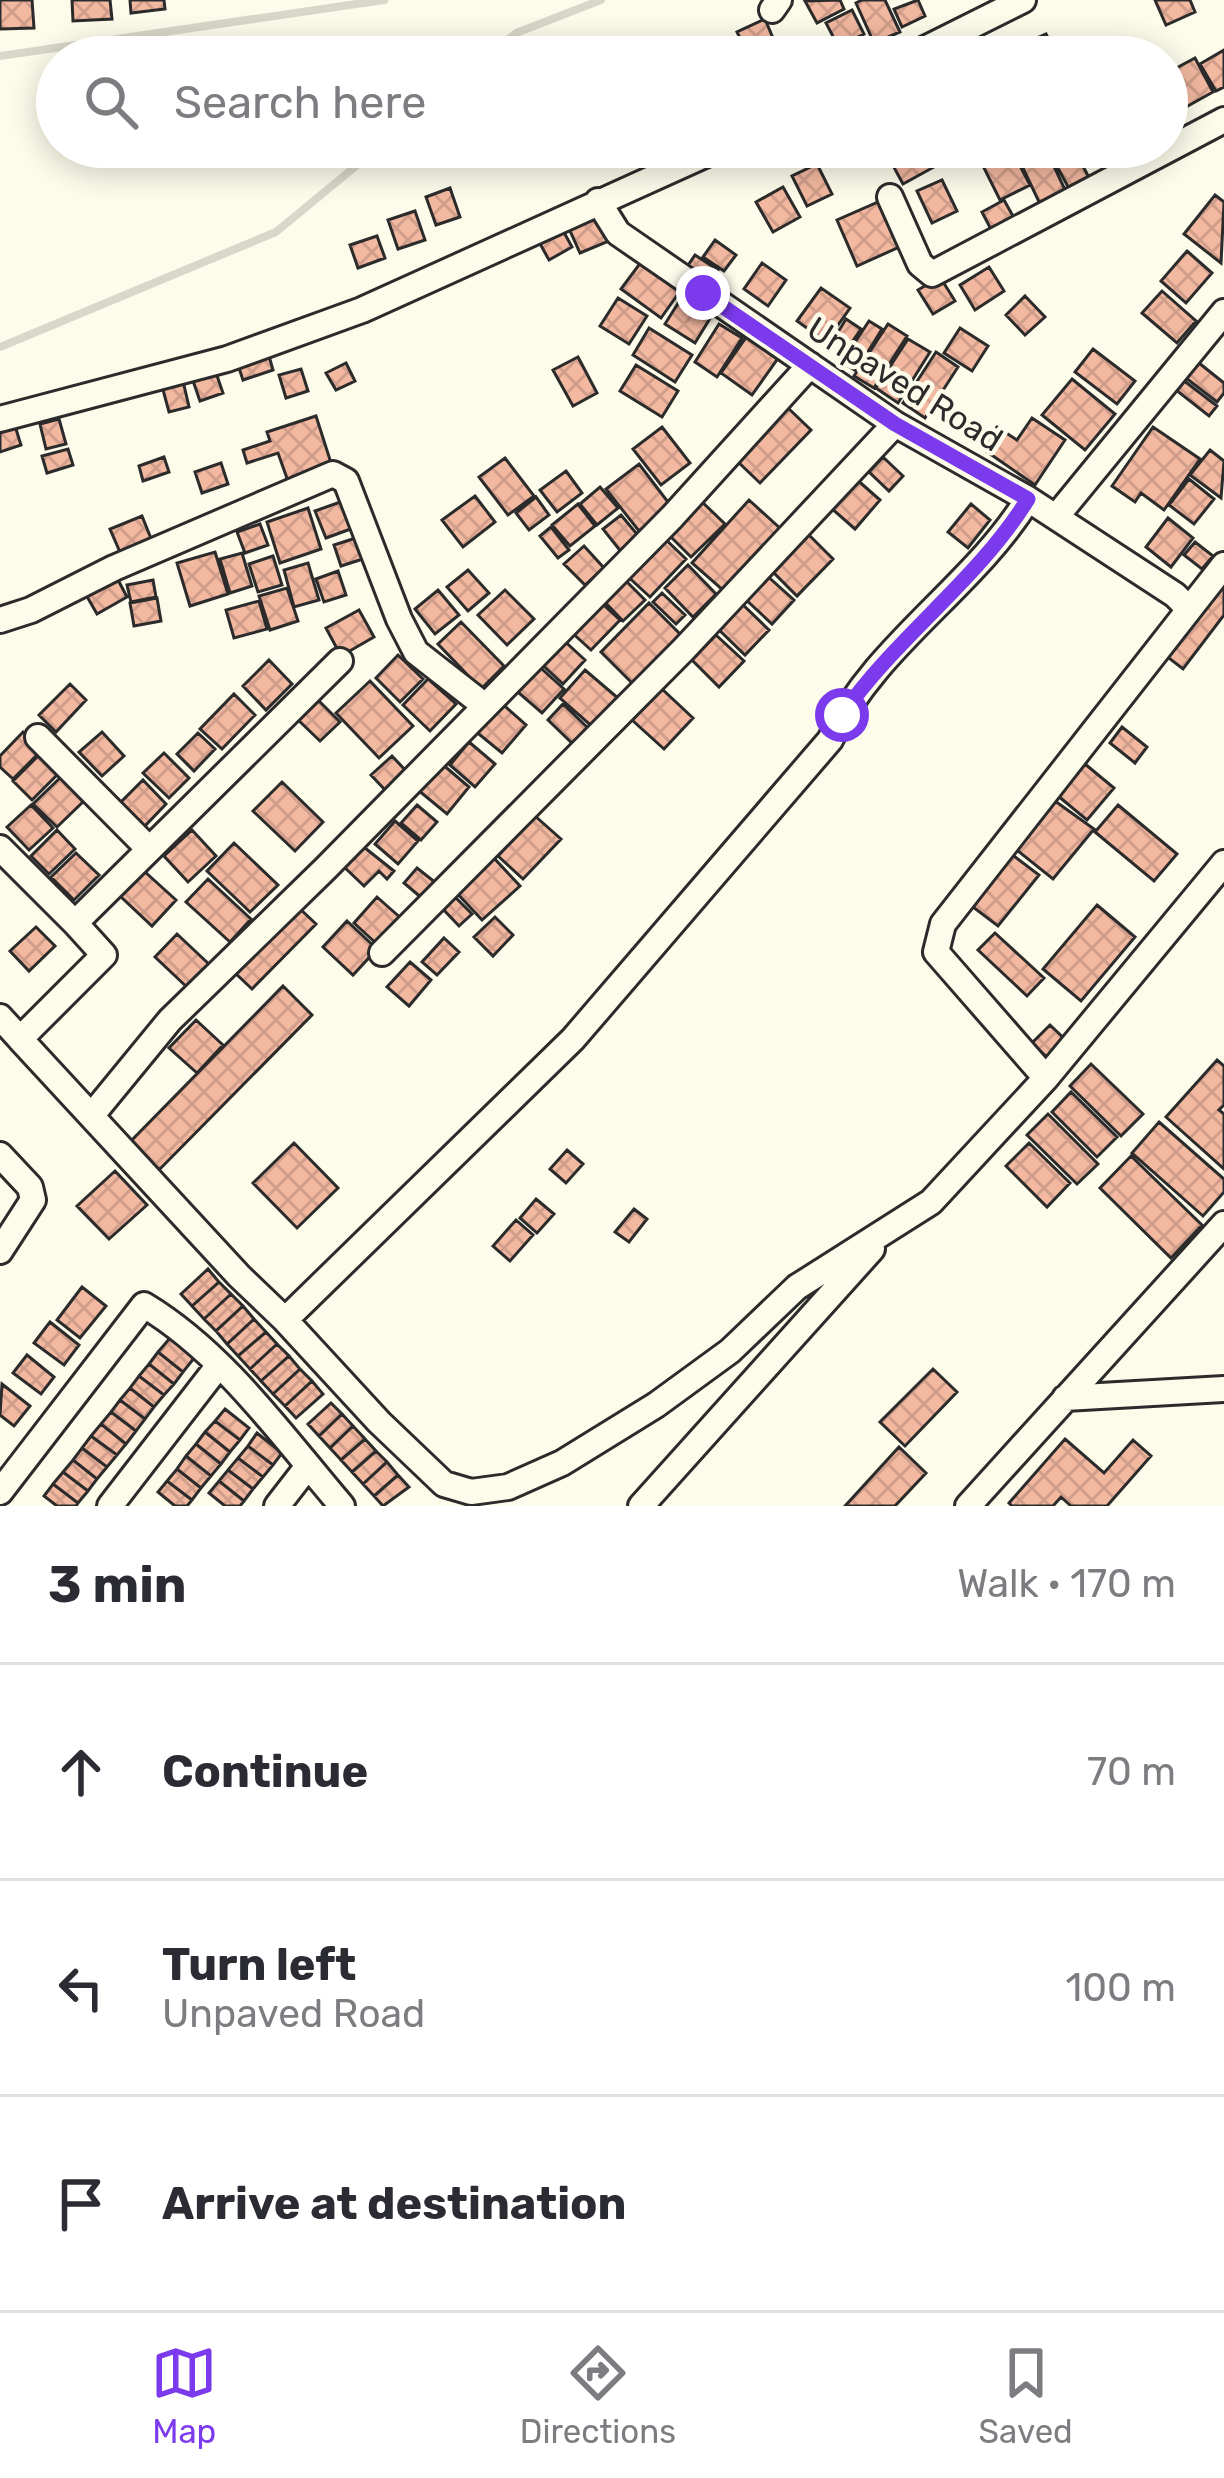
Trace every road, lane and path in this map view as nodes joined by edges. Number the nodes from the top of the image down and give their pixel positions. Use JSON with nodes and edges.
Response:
{"nodes":[{"id":1,"x":1023,"y":0,"type":"edge"},
{"id":2,"x":950,"y":36,"type":"edge"},
{"id":3,"x":1224,"y":120,"type":"edge"},
{"id":4,"x":1188,"y":139,"type":"edge"},
{"id":5,"x":674,"y":168,"type":"edge"},
{"id":6,"x":1133,"y":168,"type":"edge"},
{"id":7,"x":890,"y":197,"type":"dead end"},
{"id":8,"x":598,"y":201,"type":"junction"},
{"id":9,"x":1224,"y":312,"type":"edge"},
{"id":10,"x":810,"y":365,"type":"junction"},
{"id":11,"x":0,"y":419,"type":"edge"},
{"id":12,"x":895,"y":424,"type":"junction"},
{"id":13,"x":1028,"y":499,"type":"junction"},
{"id":14,"x":1056,"y":517,"type":"junction"},
{"id":15,"x":1224,"y":565,"type":"edge"},
{"id":16,"x":1189,"y":609,"type":"junction"},
{"id":17,"x":0,"y":620,"type":"edge"},
{"id":18,"x":340,"y":661,"type":"dead end"},
{"id":19,"x":485,"y":706,"type":"junction"},
{"id":20,"x":38,"y":736,"type":"dead end"},
{"id":21,"x":0,"y":848,"type":"edge"},
{"id":22,"x":148,"y":848,"type":"junction"},
{"id":23,"x":1224,"y":863,"type":"edge"},
{"id":24,"x":75,"y":923,"type":"junction"},
{"id":25,"x":382,"y":953,"type":"dead end"},
{"id":26,"x":0,"y":1017,"type":"edge"},
{"id":27,"x":20,"y":1040,"type":"junction"},
{"id":28,"x":1046,"y":1078,"type":"junction"},
{"id":29,"x":92,"y":1115,"type":"junction"},
{"id":30,"x":0,"y":1155,"type":"edge"},
{"id":31,"x":1224,"y":1224,"type":"edge"},
{"id":32,"x":884,"y":1236,"type":"junction"},
{"id":33,"x":0,"y":1251,"type":"edge"},
{"id":34,"x":285,"y":1320,"type":"junction"},
{"id":35,"x":219,"y":1365,"type":"junction"},
{"id":36,"x":1224,"y":1389,"type":"edge"},
{"id":37,"x":1065,"y":1398,"type":"junction"},
{"id":38,"x":308,"y":1466,"type":"junction"},
{"id":39,"x":0,"y":1492,"type":"edge"},
{"id":40,"x":480,"y":1499,"type":"edge"},
{"id":41,"x":110,"y":1506,"type":"edge"},
{"id":42,"x":277,"y":1506,"type":"edge"},
{"id":43,"x":342,"y":1506,"type":"edge"},
{"id":44,"x":641,"y":1506,"type":"edge"},
{"id":45,"x":968,"y":1506,"type":"edge"}],
"edges":[{"from":1,"to":2,"type":"street"},
{"from":3,"to":4,"type":"street"},
{"from":5,"to":8,"type":"street"},
{"from":6,"to":7,"type":"street"},
{"from":8,"to":10,"type":"street","name":"Unpaved Road"},
{"from":8,"to":11,"type":"street"},
{"from":9,"to":14,"type":"street"},
{"from":10,"to":12,"type":"street","name":"Unpaved Road"},
{"from":10,"to":19,"type":"street"},
{"from":12,"to":13,"type":"street","name":"Unpaved Road"},
{"from":12,"to":25,"type":"street"},
{"from":13,"to":14,"type":"street","name":"Unpaved Road"},
{"from":13,"to":34,"type":"street"},
{"from":14,"to":16,"type":"street","name":"Unpaved Road"},
{"from":15,"to":16,"type":"street"},
{"from":16,"to":28,"type":"street"},
{"from":17,"to":19,"type":"street"},
{"from":18,"to":22,"type":"street"},
{"from":19,"to":29,"type":"street"},
{"from":20,"to":22,"type":"street"},
{"from":21,"to":24,"type":"street"},
{"from":22,"to":24,"type":"street"},
{"from":23,"to":28,"type":"street"},
{"from":24,"to":27,"type":"street"},
{"from":26,"to":27,"type":"street"},
{"from":27,"to":29,"type":"street"},
{"from":28,"to":32,"type":"street"},
{"from":29,"to":34,"type":"street"},
{"from":30,"to":33,"type":"street"},
{"from":31,"to":37,"type":"street"},
{"from":32,"to":40,"type":"street"},
{"from":32,"to":44,"type":"street"},
{"from":34,"to":40,"type":"street"},
{"from":35,"to":38,"type":"street"},
{"from":35,"to":39,"type":"street"},
{"from":35,"to":41,"type":"street"},
{"from":36,"to":37,"type":"street"},
{"from":37,"to":45,"type":"street"},
{"from":38,"to":42,"type":"street"},
{"from":38,"to":43,"type":"street"}]}
